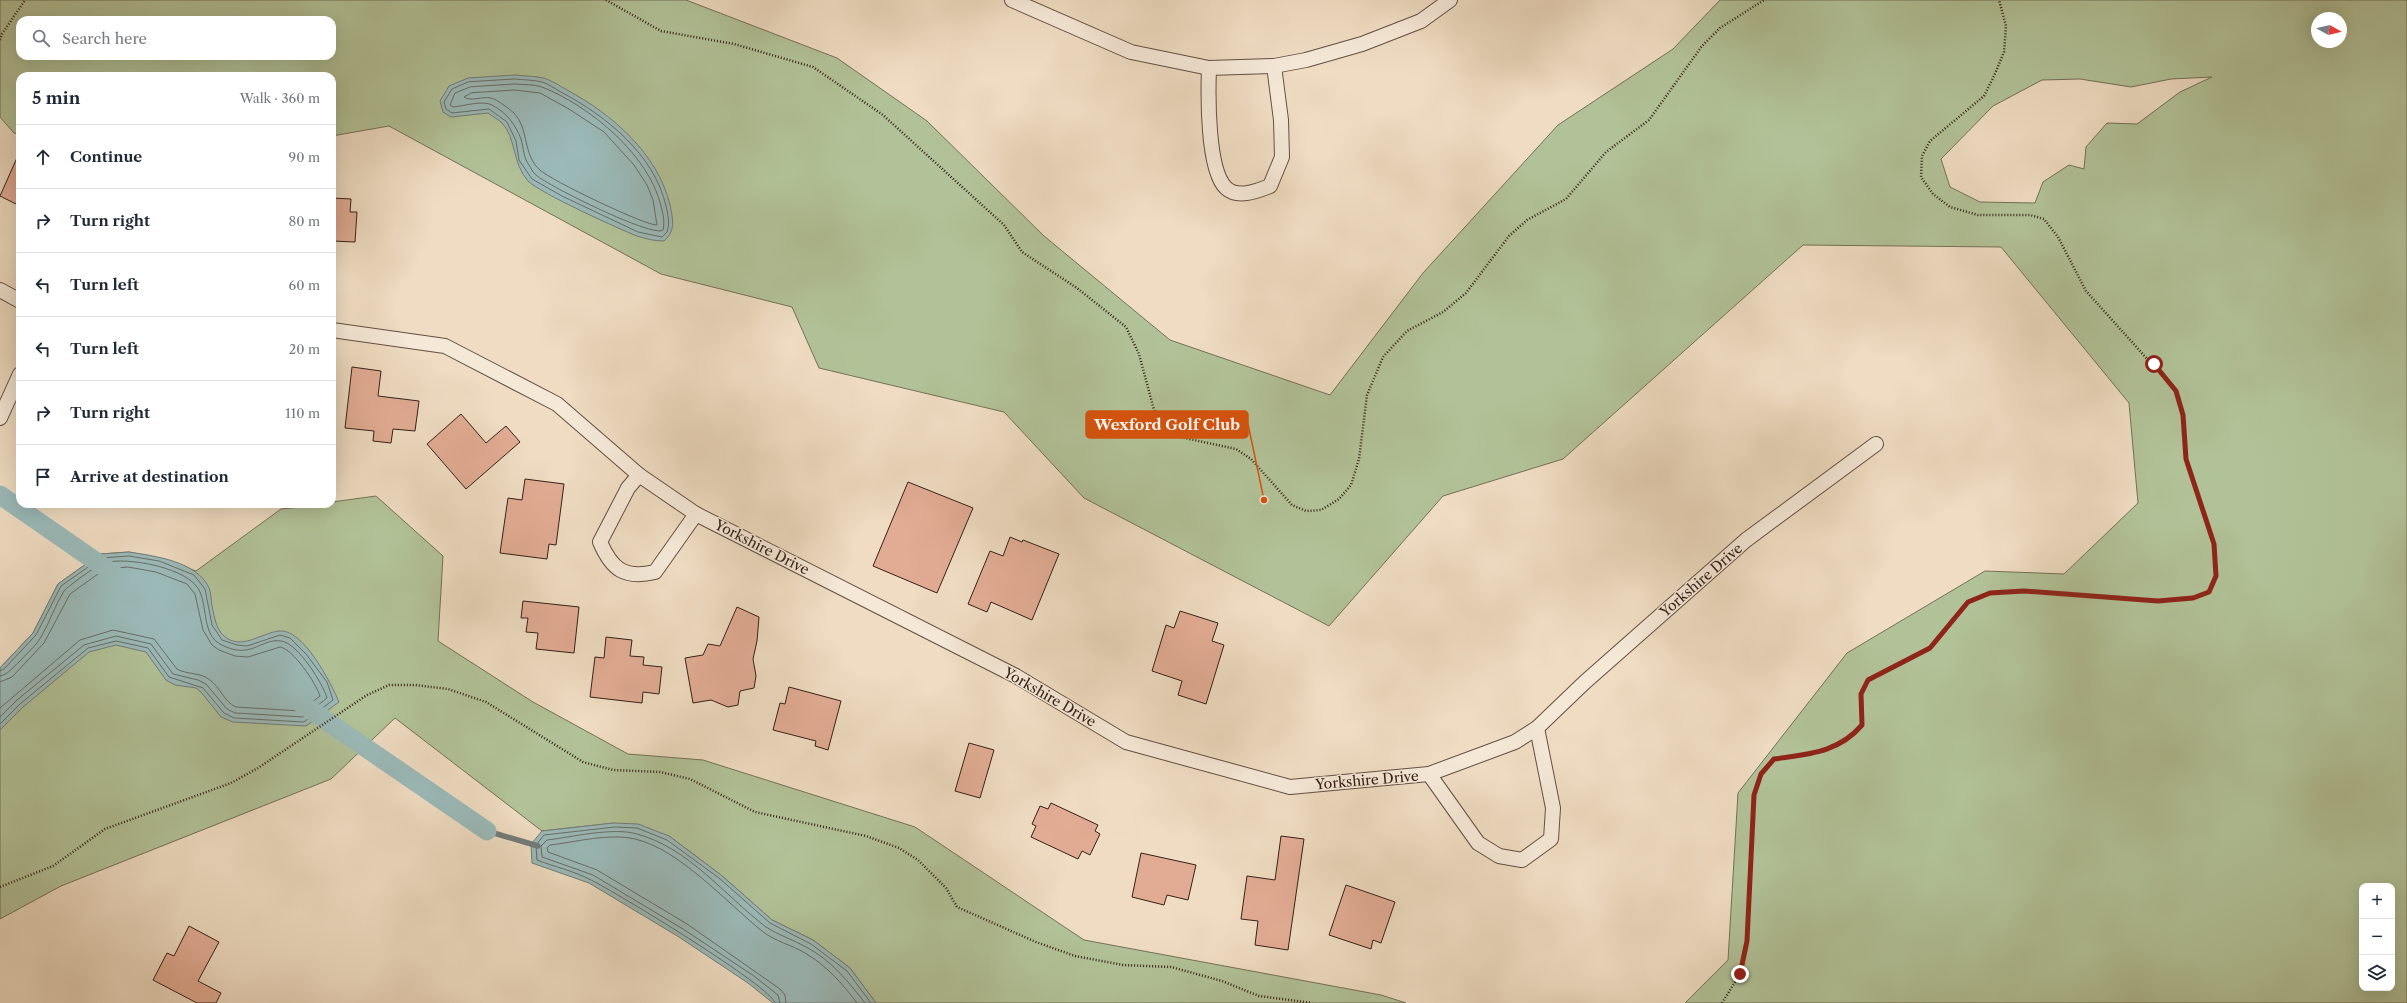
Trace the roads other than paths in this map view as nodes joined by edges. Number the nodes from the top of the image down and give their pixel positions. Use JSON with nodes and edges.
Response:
{"nodes":[{"id":1,"x":1012,"y":0,"type":"edge"},
{"id":2,"x":1450,"y":0,"type":"edge"},
{"id":3,"x":1274,"y":66,"type":"junction"},
{"id":4,"x":1208,"y":68,"type":"junction"},
{"id":5,"x":0,"y":290,"type":"edge"},
{"id":6,"x":16,"y":299,"type":"edge"},
{"id":7,"x":336,"y":331,"type":"edge"},
{"id":8,"x":16,"y":383,"type":"edge"},
{"id":9,"x":0,"y":418,"type":"edge"},
{"id":10,"x":1876,"y":444,"type":"dead end"},
{"id":11,"x":639,"y":475,"type":"junction"},
{"id":12,"x":696,"y":514,"type":"junction"},
{"id":13,"x":1537,"y":728,"type":"junction"},
{"id":14,"x":1428,"y":774,"type":"junction"}],
"edges":[{"from":1,"to":4,"type":"street"},
{"from":2,"to":3,"type":"street"},
{"from":3,"to":4,"type":"street"},
{"from":3,"to":4,"type":"street"},
{"from":5,"to":6,"type":"street"},
{"from":7,"to":11,"type":"street","name":"Yorkshire Drive"},
{"from":8,"to":9,"type":"street"},
{"from":10,"to":13,"type":"street","name":"Yorkshire Drive"},
{"from":11,"to":12,"type":"street","name":"Yorkshire Drive"},
{"from":11,"to":12,"type":"street"},
{"from":12,"to":14,"type":"street","name":"Yorkshire Drive"},
{"from":13,"to":14,"type":"street","name":"Yorkshire Drive"},
{"from":13,"to":14,"type":"street","name":"Yorkshire Drive"}]}
